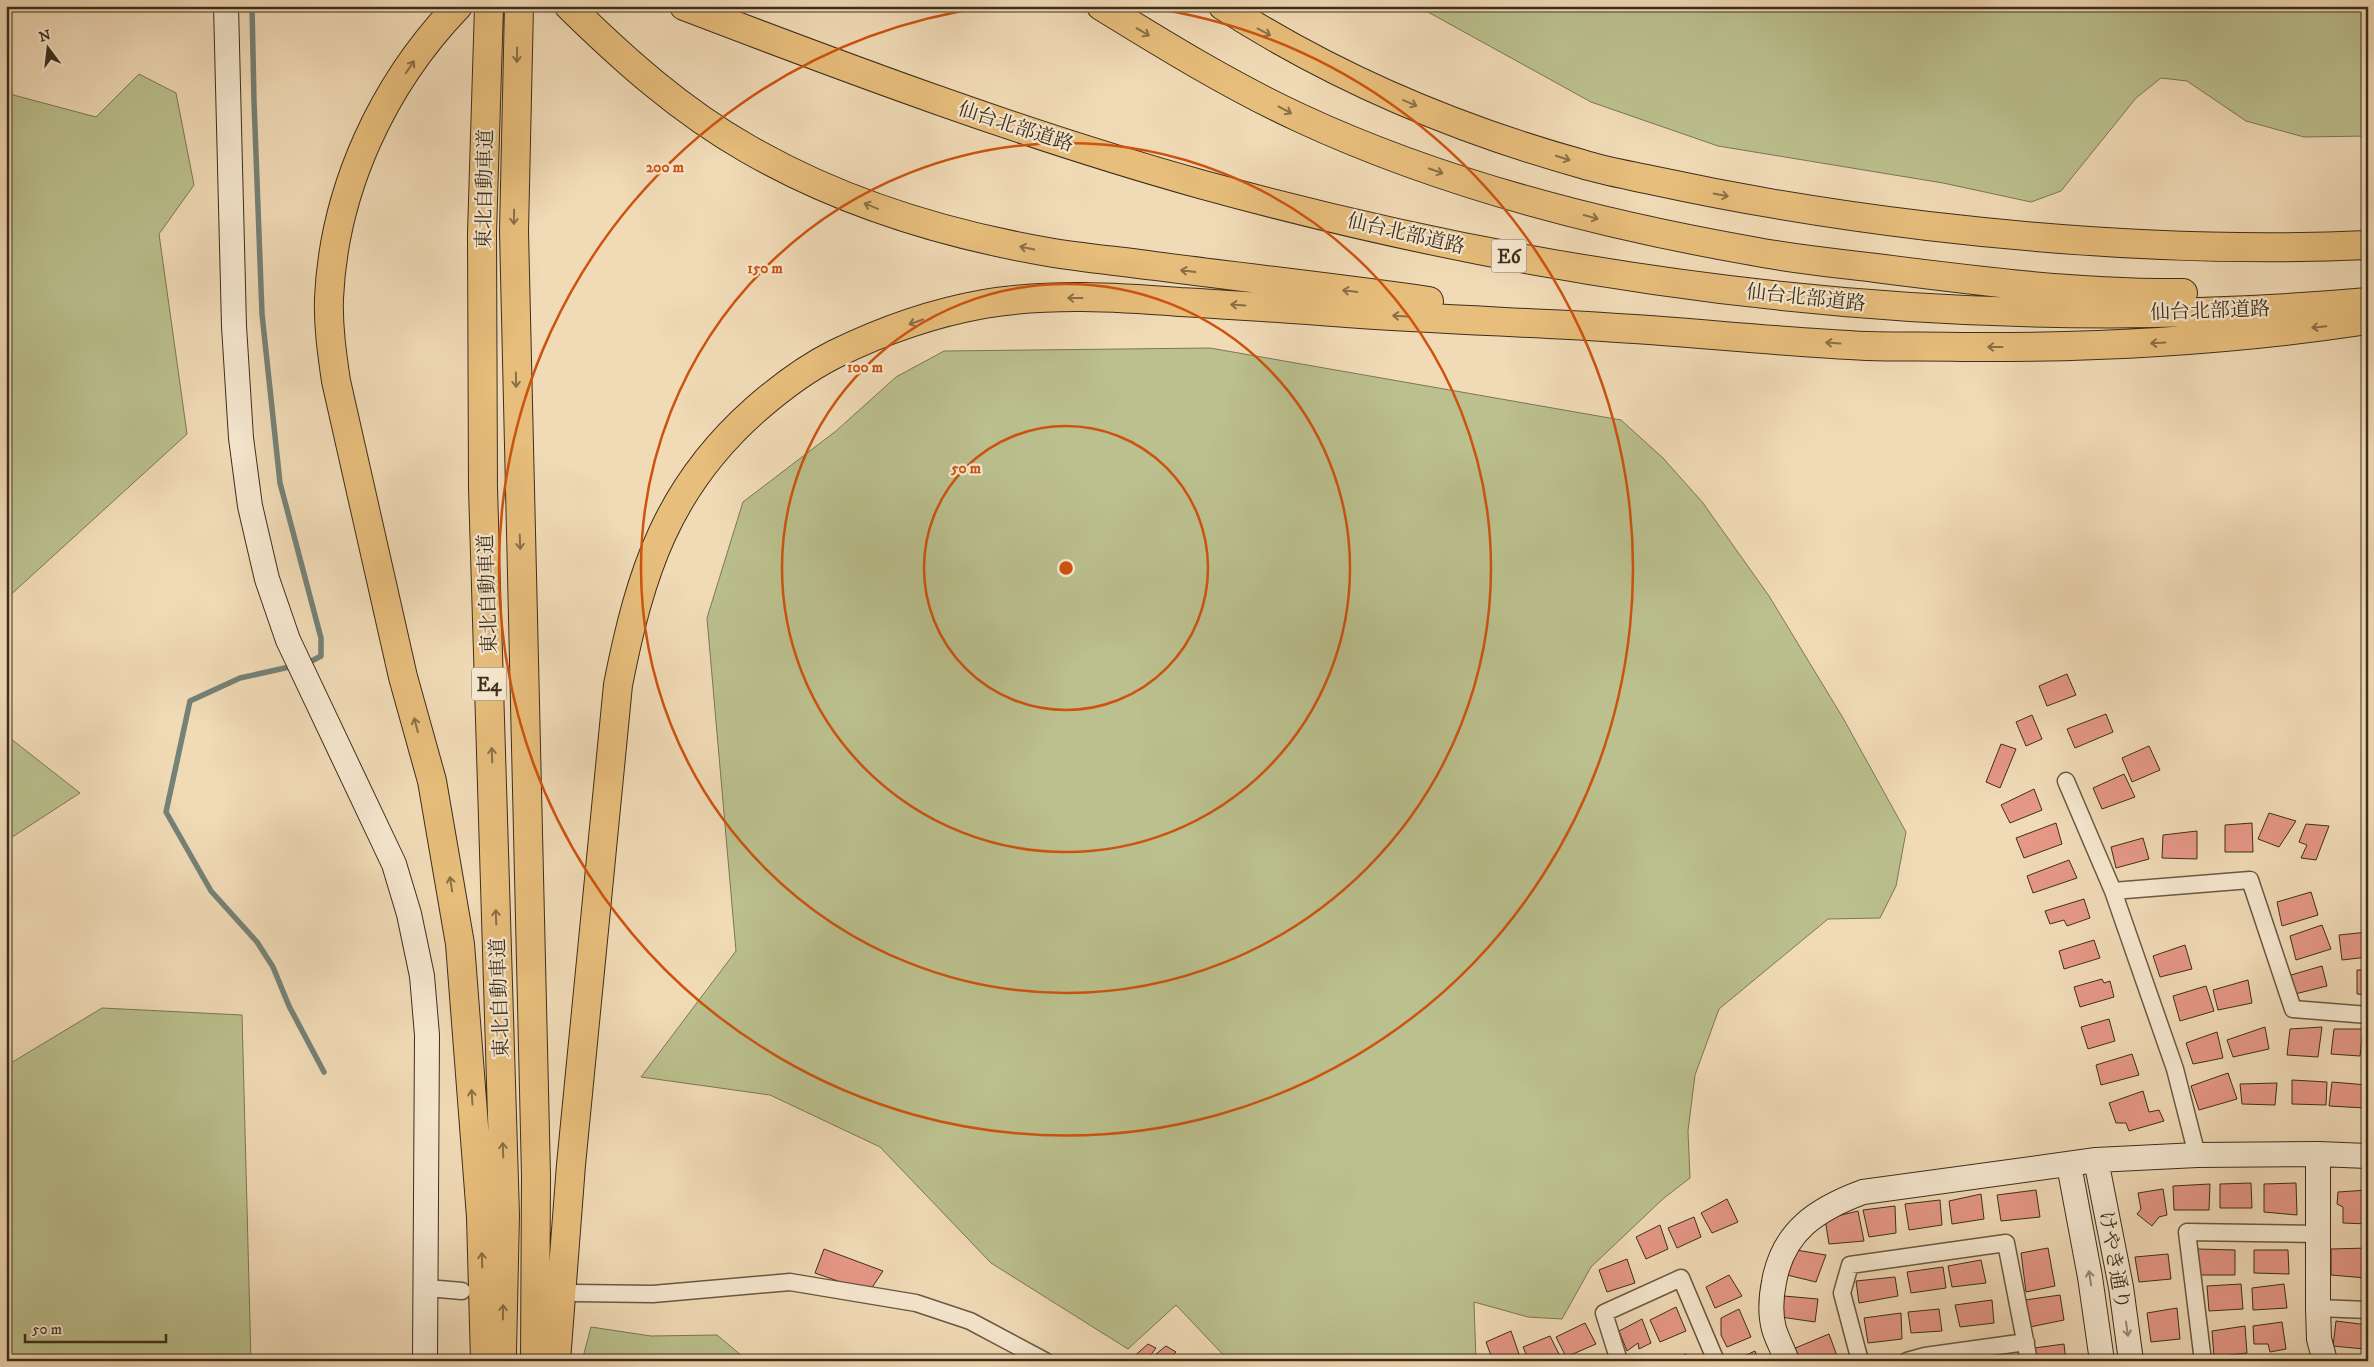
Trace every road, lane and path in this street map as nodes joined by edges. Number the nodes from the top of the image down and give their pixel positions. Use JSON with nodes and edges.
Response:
{"nodes":[{"id":1,"x":226,"y":6,"type":"edge"},
{"id":2,"x":458,"y":6,"type":"edge"},
{"id":3,"x":489,"y":6,"type":"edge"},
{"id":4,"x":518,"y":6,"type":"edge"},
{"id":5,"x":569,"y":6,"type":"edge"},
{"id":6,"x":684,"y":6,"type":"edge"},
{"id":7,"x":1102,"y":6,"type":"edge"},
{"id":8,"x":1223,"y":6,"type":"edge"},
{"id":9,"x":2368,"y":245,"type":"edge"},
{"id":10,"x":2368,"y":293,"type":"edge"},
{"id":11,"x":2368,"y":302,"type":"edge"},
{"id":12,"x":2368,"y":320,"type":"edge"},
{"id":13,"x":1606,"y":327,"type":"junction"},
{"id":14,"x":2066,"y":781,"type":"dead end"},
{"id":15,"x":2113,"y":892,"type":"junction"},
{"id":16,"x":2368,"y":1015,"type":"edge"},
{"id":17,"x":2318,"y":1154,"type":"junction"},
{"id":18,"x":2197,"y":1155,"type":"junction"},
{"id":19,"x":2368,"y":1156,"type":"edge"},
{"id":20,"x":2096,"y":1160,"type":"junction"},
{"id":21,"x":2069,"y":1165,"type":"junction"},
{"id":22,"x":2319,"y":1234,"type":"junction"},
{"id":23,"x":427,"y":1288,"type":"junction"},
{"id":24,"x":462,"y":1291,"type":"dead end"},
{"id":25,"x":574,"y":1293,"type":"dead end"},
{"id":26,"x":2318,"y":1308,"type":"junction"},
{"id":27,"x":2368,"y":1310,"type":"edge"},
{"id":28,"x":2026,"y":1342,"type":"junction"},
{"id":29,"x":1926,"y":1359,"type":"edge"},
{"id":30,"x":425,"y":1361,"type":"edge"},
{"id":31,"x":485,"y":1361,"type":"edge"},
{"id":32,"x":502,"y":1361,"type":"edge"},
{"id":33,"x":535,"y":1361,"type":"edge"},
{"id":34,"x":556,"y":1361,"type":"edge"},
{"id":35,"x":1045,"y":1361,"type":"edge"},
{"id":36,"x":1619,"y":1361,"type":"edge"},
{"id":37,"x":1716,"y":1361,"type":"edge"},
{"id":38,"x":1787,"y":1361,"type":"edge"},
{"id":39,"x":1860,"y":1361,"type":"edge"},
{"id":40,"x":1907,"y":1361,"type":"edge"},
{"id":41,"x":2029,"y":1361,"type":"edge"},
{"id":42,"x":2102,"y":1361,"type":"edge"},
{"id":43,"x":2131,"y":1361,"type":"edge"},
{"id":44,"x":2203,"y":1361,"type":"edge"},
{"id":45,"x":2325,"y":1361,"type":"edge"}],
"edges":[{"from":1,"to":23,"type":"street"},
{"from":31,"to":2,"type":"highway","one_way":true},
{"from":32,"to":3,"type":"highway","name":"東北自動車道","number":"E4","one_way":true},
{"from":4,"to":33,"type":"highway","name":"東北自動車道","number":"E4","one_way":true},
{"from":13,"to":5,"type":"highway","one_way":true},
{"from":6,"to":11,"type":"highway","name":"仙台北部道路","number":"E6"},
{"from":7,"to":10,"type":"highway","one_way":true},
{"from":8,"to":9,"type":"highway","one_way":true},
{"from":12,"to":13,"type":"highway","one_way":true},
{"from":13,"to":34,"type":"highway","one_way":true},
{"from":14,"to":15,"type":"street"},
{"from":15,"to":16,"type":"street"},
{"from":15,"to":18,"type":"street"},
{"from":17,"to":18,"type":"street"},
{"from":17,"to":19,"type":"street"},
{"from":17,"to":22,"type":"street"},
{"from":18,"to":20,"type":"street"},
{"from":20,"to":21,"type":"street"},
{"from":20,"to":43,"type":"street","name":"けやき通り","one_way":true},
{"from":21,"to":38,"type":"street"},
{"from":42,"to":21,"type":"street","one_way":true},
{"from":22,"to":26,"type":"street"},
{"from":22,"to":44,"type":"street"},
{"from":23,"to":24,"type":"street"},
{"from":23,"to":30,"type":"street"},
{"from":25,"to":35,"type":"street"},
{"from":26,"to":27,"type":"street"},
{"from":26,"to":45,"type":"street"},
{"from":28,"to":29,"type":"street"},
{"from":28,"to":39,"type":"street"},
{"from":28,"to":41,"type":"street"},
{"from":29,"to":40,"type":"street"},
{"from":36,"to":37,"type":"street"}]}
